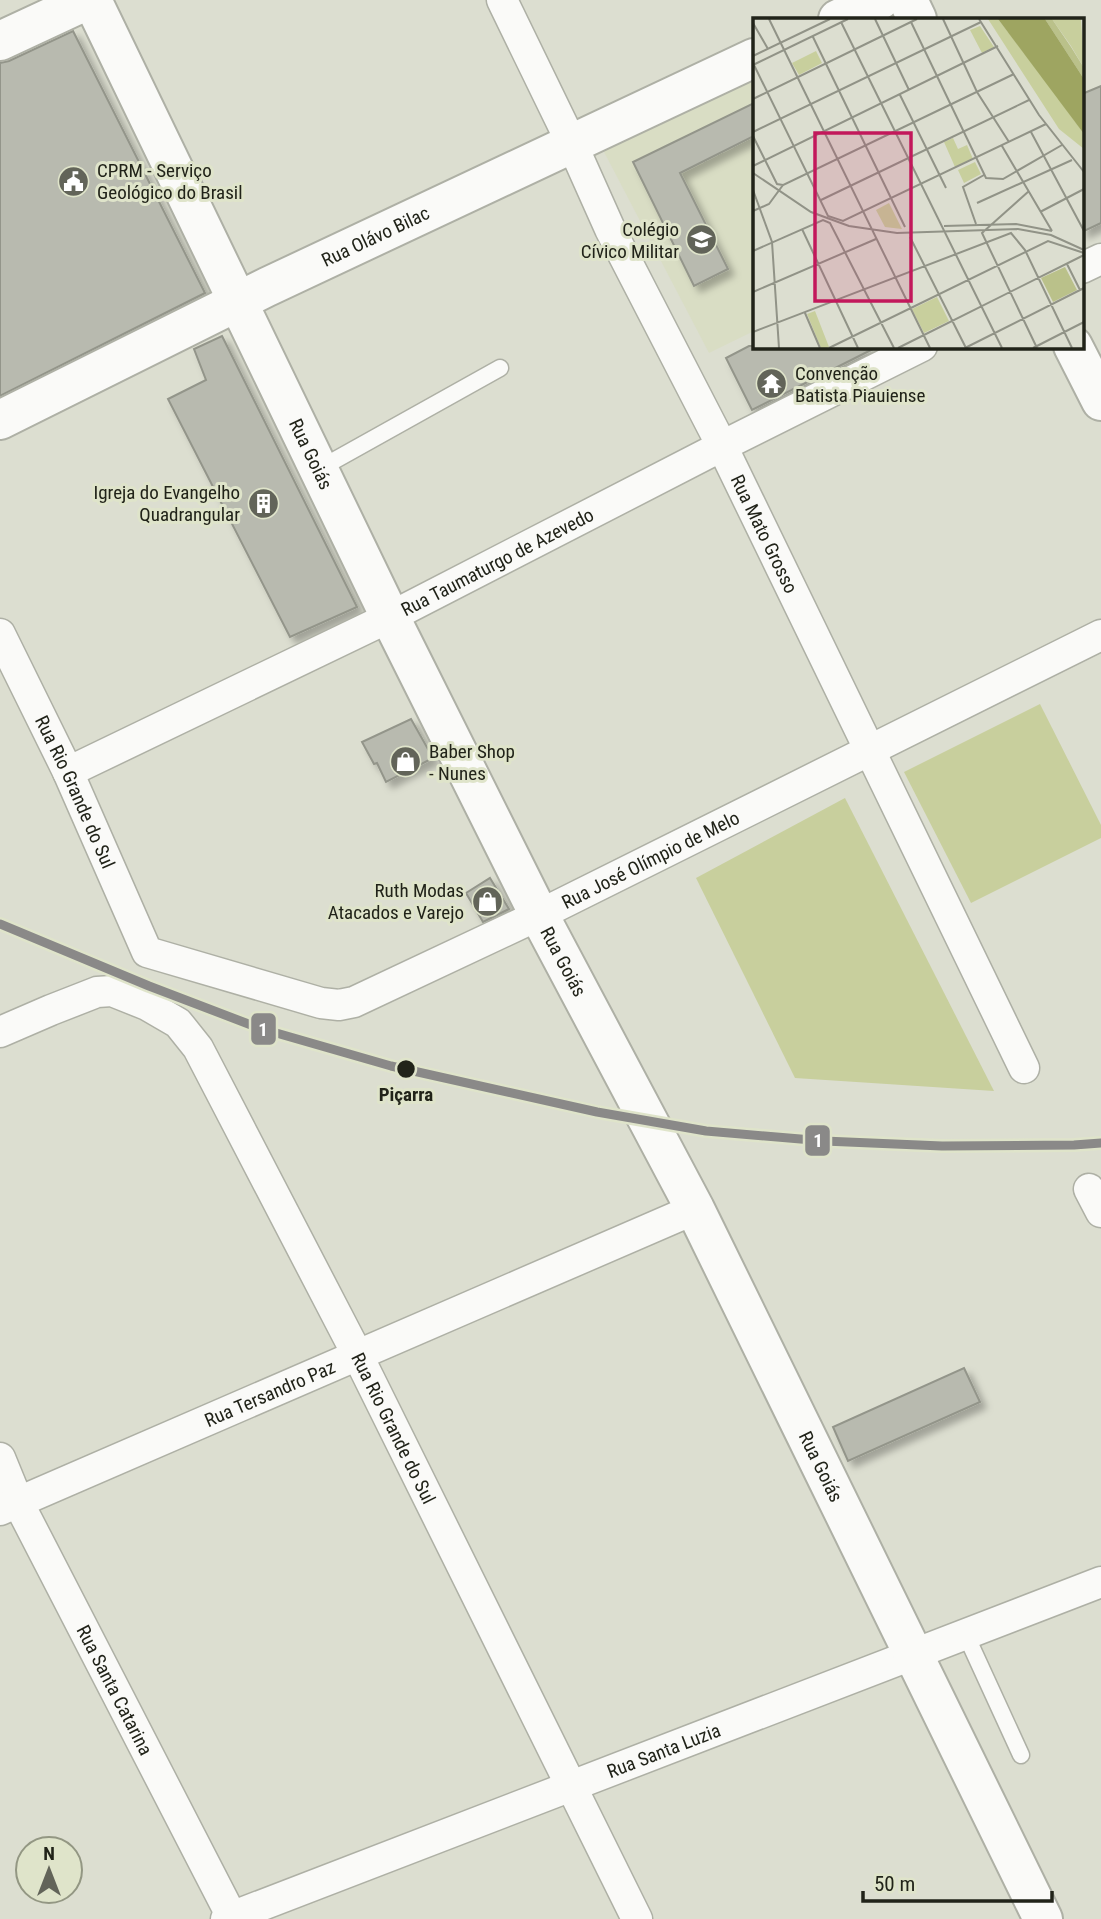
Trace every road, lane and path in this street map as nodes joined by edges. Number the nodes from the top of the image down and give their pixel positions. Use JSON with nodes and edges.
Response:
{"nodes":[{"id":1,"x":90,"y":0,"type":"edge"},
{"id":2,"x":502,"y":0,"type":"edge"},
{"id":3,"x":880,"y":0,"type":"edge"},
{"id":4,"x":908,"y":0,"type":"edge"},
{"id":5,"x":840,"y":18,"type":"edge"},
{"id":6,"x":917,"y":18,"type":"edge"},
{"id":7,"x":0,"y":41,"type":"edge"},
{"id":8,"x":753,"y":58,"type":"edge"},
{"id":9,"x":572,"y":144,"type":"junction"},
{"id":10,"x":1101,"y":259,"type":"edge"},
{"id":11,"x":1084,"y":267,"type":"edge"},
{"id":12,"x":239,"y":302,"type":"junction"},
{"id":13,"x":918,"y":348,"type":"edge"},
{"id":14,"x":1074,"y":348,"type":"edge"},
{"id":15,"x":500,"y":368,"type":"dead end"},
{"id":16,"x":1101,"y":401,"type":"edge"},
{"id":17,"x":0,"y":420,"type":"edge"},
{"id":18,"x":722,"y":446,"type":"junction"},
{"id":19,"x":319,"y":469,"type":"junction"},
{"id":20,"x":390,"y":617,"type":"junction"},
{"id":21,"x":0,"y":634,"type":"edge"},
{"id":22,"x":1101,"y":635,"type":"edge"},
{"id":23,"x":870,"y":751,"type":"junction"},
{"id":24,"x":68,"y":772,"type":"junction"},
{"id":25,"x":539,"y":915,"type":"junction"},
{"id":26,"x":147,"y":952,"type":"joint"},
{"id":27,"x":0,"y":1032,"type":"edge"},
{"id":28,"x":1024,"y":1068,"type":"dead end"},
{"id":29,"x":695,"y":1209,"type":"junction"},
{"id":30,"x":358,"y":1356,"type":"junction"},
{"id":31,"x":0,"y":1458,"type":"edge"},
{"id":32,"x":9,"y":1506,"type":"edge"},
{"id":33,"x":1101,"y":1582,"type":"edge"},
{"id":34,"x":966,"y":1635,"type":"junction"},
{"id":35,"x":914,"y":1655,"type":"junction"},
{"id":36,"x":1021,"y":1755,"type":"dead end"},
{"id":37,"x":571,"y":1787,"type":"junction"},
{"id":38,"x":230,"y":1918,"type":"edge"},
{"id":39,"x":637,"y":1919,"type":"edge"},
{"id":40,"x":1043,"y":1919,"type":"edge"}],
"edges":[{"from":1,"to":7,"type":"street"},
{"from":1,"to":12,"type":"street","name":"Rua Goiás"},
{"from":2,"to":9,"type":"street","name":"Rua Mato Grosso"},
{"from":3,"to":5,"type":"street"},
{"from":4,"to":6,"type":"street"},
{"from":8,"to":9,"type":"street","name":"Rua Olávo Bilac"},
{"from":9,"to":12,"type":"street","name":"Rua Olávo Bilac"},
{"from":9,"to":18,"type":"street","name":"Rua Mato Grosso"},
{"from":10,"to":11,"type":"street"},
{"from":12,"to":17,"type":"street","name":"Rua Olávo Bilac"},
{"from":12,"to":19,"type":"street","name":"Rua Goiás"},
{"from":13,"to":18,"type":"street","name":"Rua Taumaturgo de Azevedo"},
{"from":14,"to":16,"type":"street"},
{"from":15,"to":19,"type":"lane"},
{"from":18,"to":20,"type":"street","name":"Rua Taumaturgo de Azevedo"},
{"from":18,"to":23,"type":"street","name":"Rua Mato Grosso"},
{"from":19,"to":20,"type":"street","name":"Rua Goiás"},
{"from":20,"to":24,"type":"street","name":"Rua Taumaturgo de Azevedo"},
{"from":20,"to":25,"type":"street","name":"Rua Goiás"},
{"from":21,"to":24,"type":"street","name":"Rua Rio Grande do Sul"},
{"from":22,"to":23,"type":"street","name":"Rua José Olímpio de Melo"},
{"from":23,"to":25,"type":"street","name":"Rua José Olímpio de Melo"},
{"from":23,"to":28,"type":"street","name":"Rua Mato Grosso"},
{"from":24,"to":26,"type":"street","name":"Rua Rio Grande do Sul"},
{"from":25,"to":26,"type":"street","name":"Rua José Olímpio de Melo"},
{"from":25,"to":29,"type":"street","name":"Rua Goiás"},
{"from":27,"to":30,"type":"street","name":"Rua Rio Grande do Sul"},
{"from":29,"to":30,"type":"street","name":"Rua Tersandro Paz"},
{"from":29,"to":35,"type":"street","name":"Rua Goiás"},
{"from":30,"to":32,"type":"street","name":"Rua Tersandro Paz"},
{"from":30,"to":37,"type":"street","name":"Rua Rio Grande do Sul"},
{"from":31,"to":32,"type":"street","name":"Rua Santa Catarina"},
{"from":32,"to":38,"type":"street","name":"Rua Santa Catarina"},
{"from":33,"to":34,"type":"street","name":"Rua Santa Luzia"},
{"from":34,"to":35,"type":"street","name":"Rua Santa Luzia"},
{"from":34,"to":36,"type":"lane"},
{"from":35,"to":37,"type":"street","name":"Rua Santa Luzia"},
{"from":35,"to":40,"type":"street","name":"Rua Goiás"},
{"from":37,"to":38,"type":"street","name":"Rua Santa Luzia"},
{"from":37,"to":39,"type":"street","name":"Rua Rio Grande do Sul"}]}
